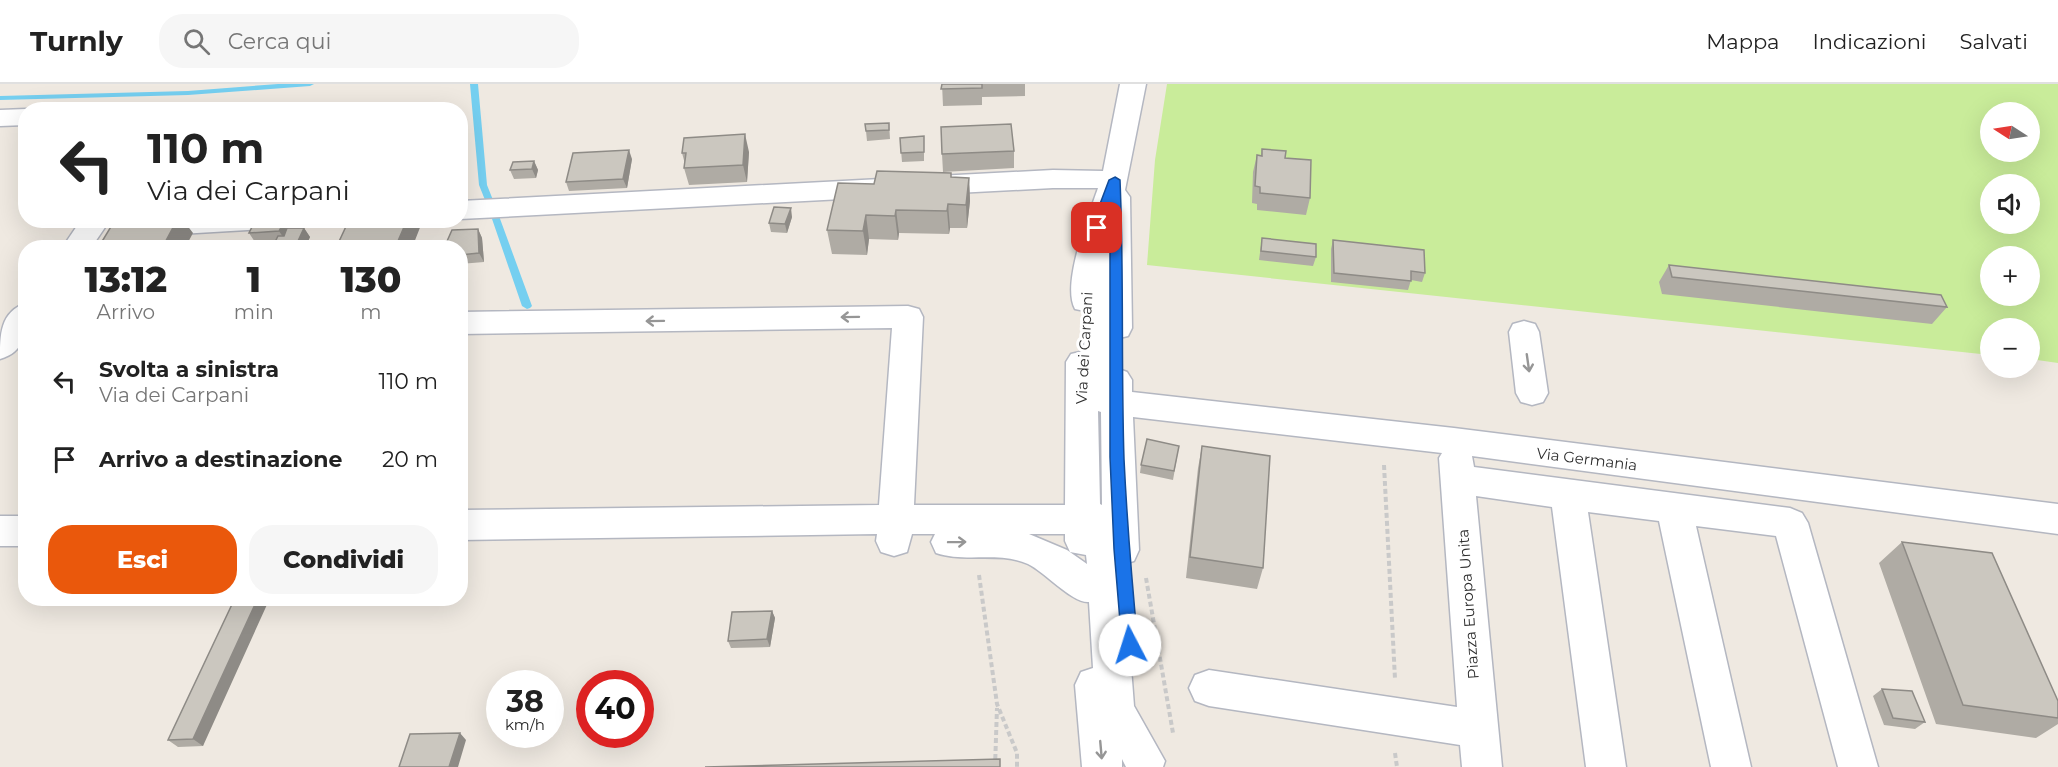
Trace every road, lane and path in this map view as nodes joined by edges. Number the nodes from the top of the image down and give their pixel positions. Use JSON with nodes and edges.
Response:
{"nodes":[{"id":1,"x":1133,"y":84,"type":"edge"},
{"id":2,"x":18,"y":117,"type":"edge"},
{"id":3,"x":0,"y":118,"type":"edge"},
{"id":4,"x":1115,"y":180,"type":"junction"},
{"id":5,"x":468,"y":210,"type":"edge"},
{"id":6,"x":1088,"y":279,"type":"junction"},
{"id":7,"x":468,"y":323,"type":"edge"},
{"id":8,"x":1524,"y":332,"type":"dead end"},
{"id":9,"x":1532,"y":393,"type":"dead end"},
{"id":10,"x":1116,"y":411,"type":"junction"},
{"id":11,"x":1081,"y":417,"type":"junction"},
{"id":12,"x":1454,"y":441,"type":"junction"},
{"id":13,"x":1384,"y":455,"type":"dead end"},
{"id":14,"x":1458,"y":479,"type":"junction"},
{"id":15,"x":1568,"y":495,"type":"junction"},
{"id":16,"x":1674,"y":508,"type":"junction"},
{"id":17,"x":1082,"y":518,"type":"junction"},
{"id":18,"x":2058,"y":519,"type":"edge"},
{"id":19,"x":468,"y":525,"type":"edge"},
{"id":20,"x":0,"y":531,"type":"edge"},
{"id":21,"x":18,"y":531,"type":"edge"},
{"id":22,"x":895,"y":531,"type":"junction"},
{"id":23,"x":977,"y":565,"type":"dead end"},
{"id":24,"x":1145,"y":573,"type":"dead end"},
{"id":25,"x":1086,"y":587,"type":"junction"},
{"id":26,"x":1396,"y":687,"type":"dead end"},
{"id":27,"x":1209,"y":688,"type":"dead end"},
{"id":28,"x":997,"y":704,"type":"junction"},
{"id":29,"x":1478,"y":729,"type":"junction"},
{"id":30,"x":1155,"y":757,"type":"edge"},
{"id":31,"x":995,"y":767,"type":"edge"},
{"id":32,"x":1017,"y":767,"type":"edge"},
{"id":33,"x":1102,"y":767,"type":"edge"},
{"id":34,"x":1482,"y":767,"type":"edge"},
{"id":35,"x":1606,"y":767,"type":"edge"},
{"id":36,"x":1731,"y":767,"type":"edge"},
{"id":37,"x":1858,"y":767,"type":"edge"}],
"edges":[{"from":1,"to":4,"type":"street","name":"Via dei Carpani"},
{"from":2,"to":3,"type":"street"},
{"from":4,"to":5,"type":"street"},
{"from":4,"to":6,"type":"street","name":"Via dei Carpani"},
{"from":4,"to":10,"type":"street","name":"Via dei Carpani"},
{"from":6,"to":10,"type":"street","name":"Via dei Carpani"},
{"from":6,"to":11,"type":"street","name":"Via dei Carpani"},
{"from":22,"to":7,"type":"street","one_way":true},
{"from":8,"to":9,"type":"street","one_way":true},
{"from":10,"to":11,"type":"street","name":"Via dei Carpani"},
{"from":10,"to":12,"type":"street","name":"Via Germania"},
{"from":10,"to":17,"type":"street"},
{"from":10,"to":30,"type":"street","name":"Via dei Carpani"},
{"from":11,"to":17,"type":"street","name":"Via dei Carpani"},
{"from":12,"to":14,"type":"street","name":"Piazza Europa Unita"},
{"from":12,"to":18,"type":"street","name":"Via Germania"},
{"from":13,"to":26,"type":"path"},
{"from":14,"to":15,"type":"street"},
{"from":14,"to":29,"type":"street","name":"Piazza Europa Unita"},
{"from":15,"to":16,"type":"street"},
{"from":15,"to":35,"type":"street"},
{"from":16,"to":36,"type":"street"},
{"from":16,"to":37,"type":"street"},
{"from":17,"to":22,"type":"street"},
{"from":17,"to":25,"type":"street","name":"Via dei Carpani"},
{"from":17,"to":30,"type":"street"},
{"from":19,"to":22,"type":"street"},
{"from":20,"to":21,"type":"street"},
{"from":22,"to":25,"type":"street","one_way":true},
{"from":23,"to":28,"type":"path"},
{"from":24,"to":30,"type":"path"},
{"from":25,"to":33,"type":"street","name":"Via dei Carpani","one_way":true},
{"from":27,"to":29,"type":"street"},
{"from":28,"to":31,"type":"path"},
{"from":28,"to":32,"type":"path"},
{"from":29,"to":34,"type":"street","name":"Piazza Europa Unita"}]}
